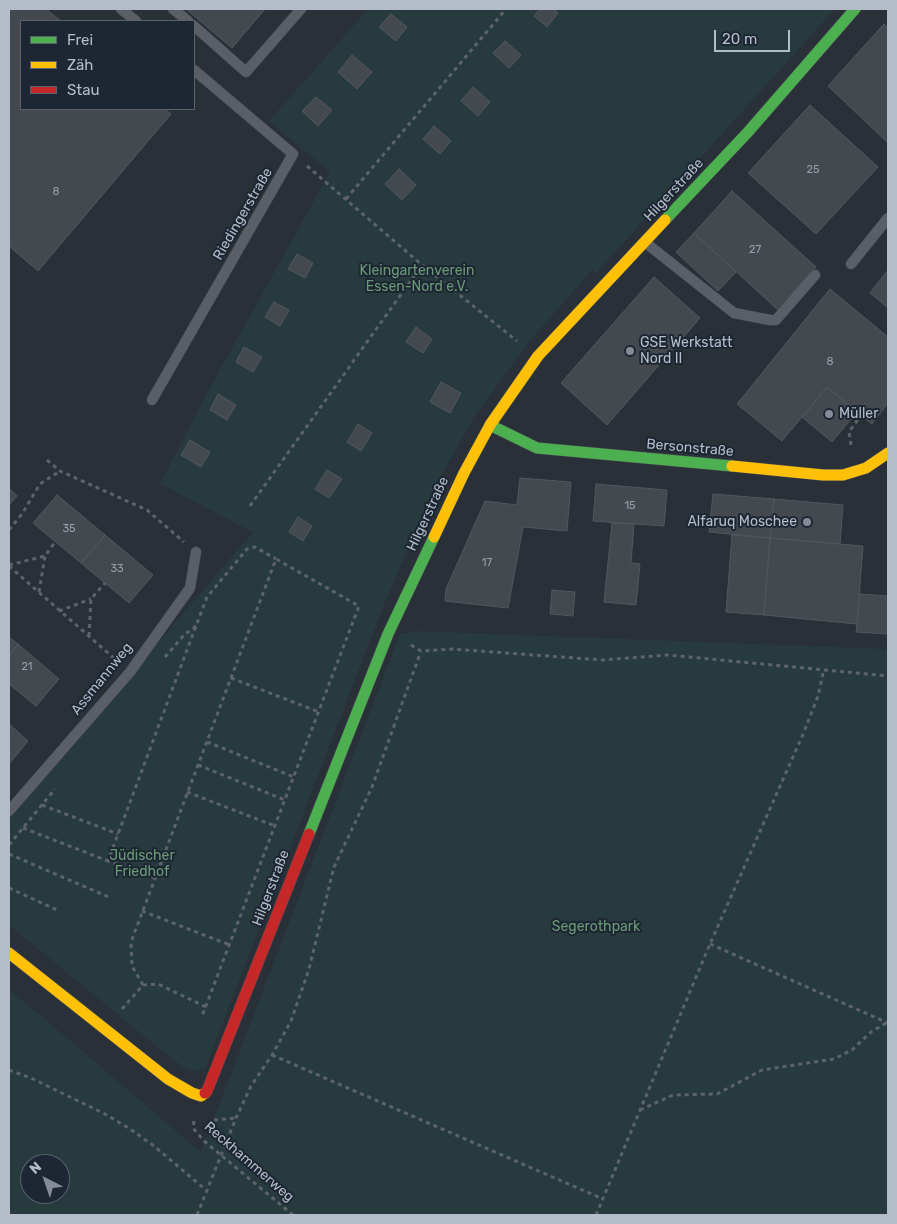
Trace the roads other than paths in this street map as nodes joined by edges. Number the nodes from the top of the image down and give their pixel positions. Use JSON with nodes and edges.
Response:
{"nodes":[{"id":1,"x":121,"y":9,"type":"edge"},
{"id":2,"x":173,"y":9,"type":"edge"},
{"id":3,"x":301,"y":9,"type":"edge"},
{"id":4,"x":855,"y":9,"type":"edge"},
{"id":5,"x":135,"y":20,"type":"edge"},
{"id":6,"x":187,"y":20,"type":"edge"},
{"id":7,"x":195,"y":27,"type":"edge"},
{"id":8,"x":195,"y":71,"type":"edge"},
{"id":9,"x":888,"y":218,"type":"edge"},
{"id":10,"x":645,"y":242,"type":"junction"},
{"id":11,"x":850,"y":264,"type":"dead end"},
{"id":12,"x":815,"y":275,"type":"dead end"},
{"id":13,"x":152,"y":400,"type":"dead end"},
{"id":14,"x":490,"y":425,"type":"junction"},
{"id":15,"x":888,"y":453,"type":"edge"},
{"id":16,"x":196,"y":552,"type":"road end"},
{"id":17,"x":9,"y":811,"type":"edge"},
{"id":18,"x":9,"y":953,"type":"edge"}],
"edges":[{"from":1,"to":5,"type":"lane"},
{"from":2,"to":6,"type":"lane"},
{"from":3,"to":7,"type":"lane"},
{"from":4,"to":10,"type":"street","name":"Hilgerstraße"},
{"from":8,"to":13,"type":"lane","name":"Riedingerstraße"},
{"from":9,"to":11,"type":"lane"},
{"from":10,"to":12,"type":"lane"},
{"from":10,"to":14,"type":"street","name":"Hilgerstraße"},
{"from":14,"to":15,"type":"street","name":"Bersonstraße"},
{"from":14,"to":18,"type":"street","name":"Hilgerstraße"},
{"from":16,"to":17,"type":"lane","name":"Assmannweg"}]}
